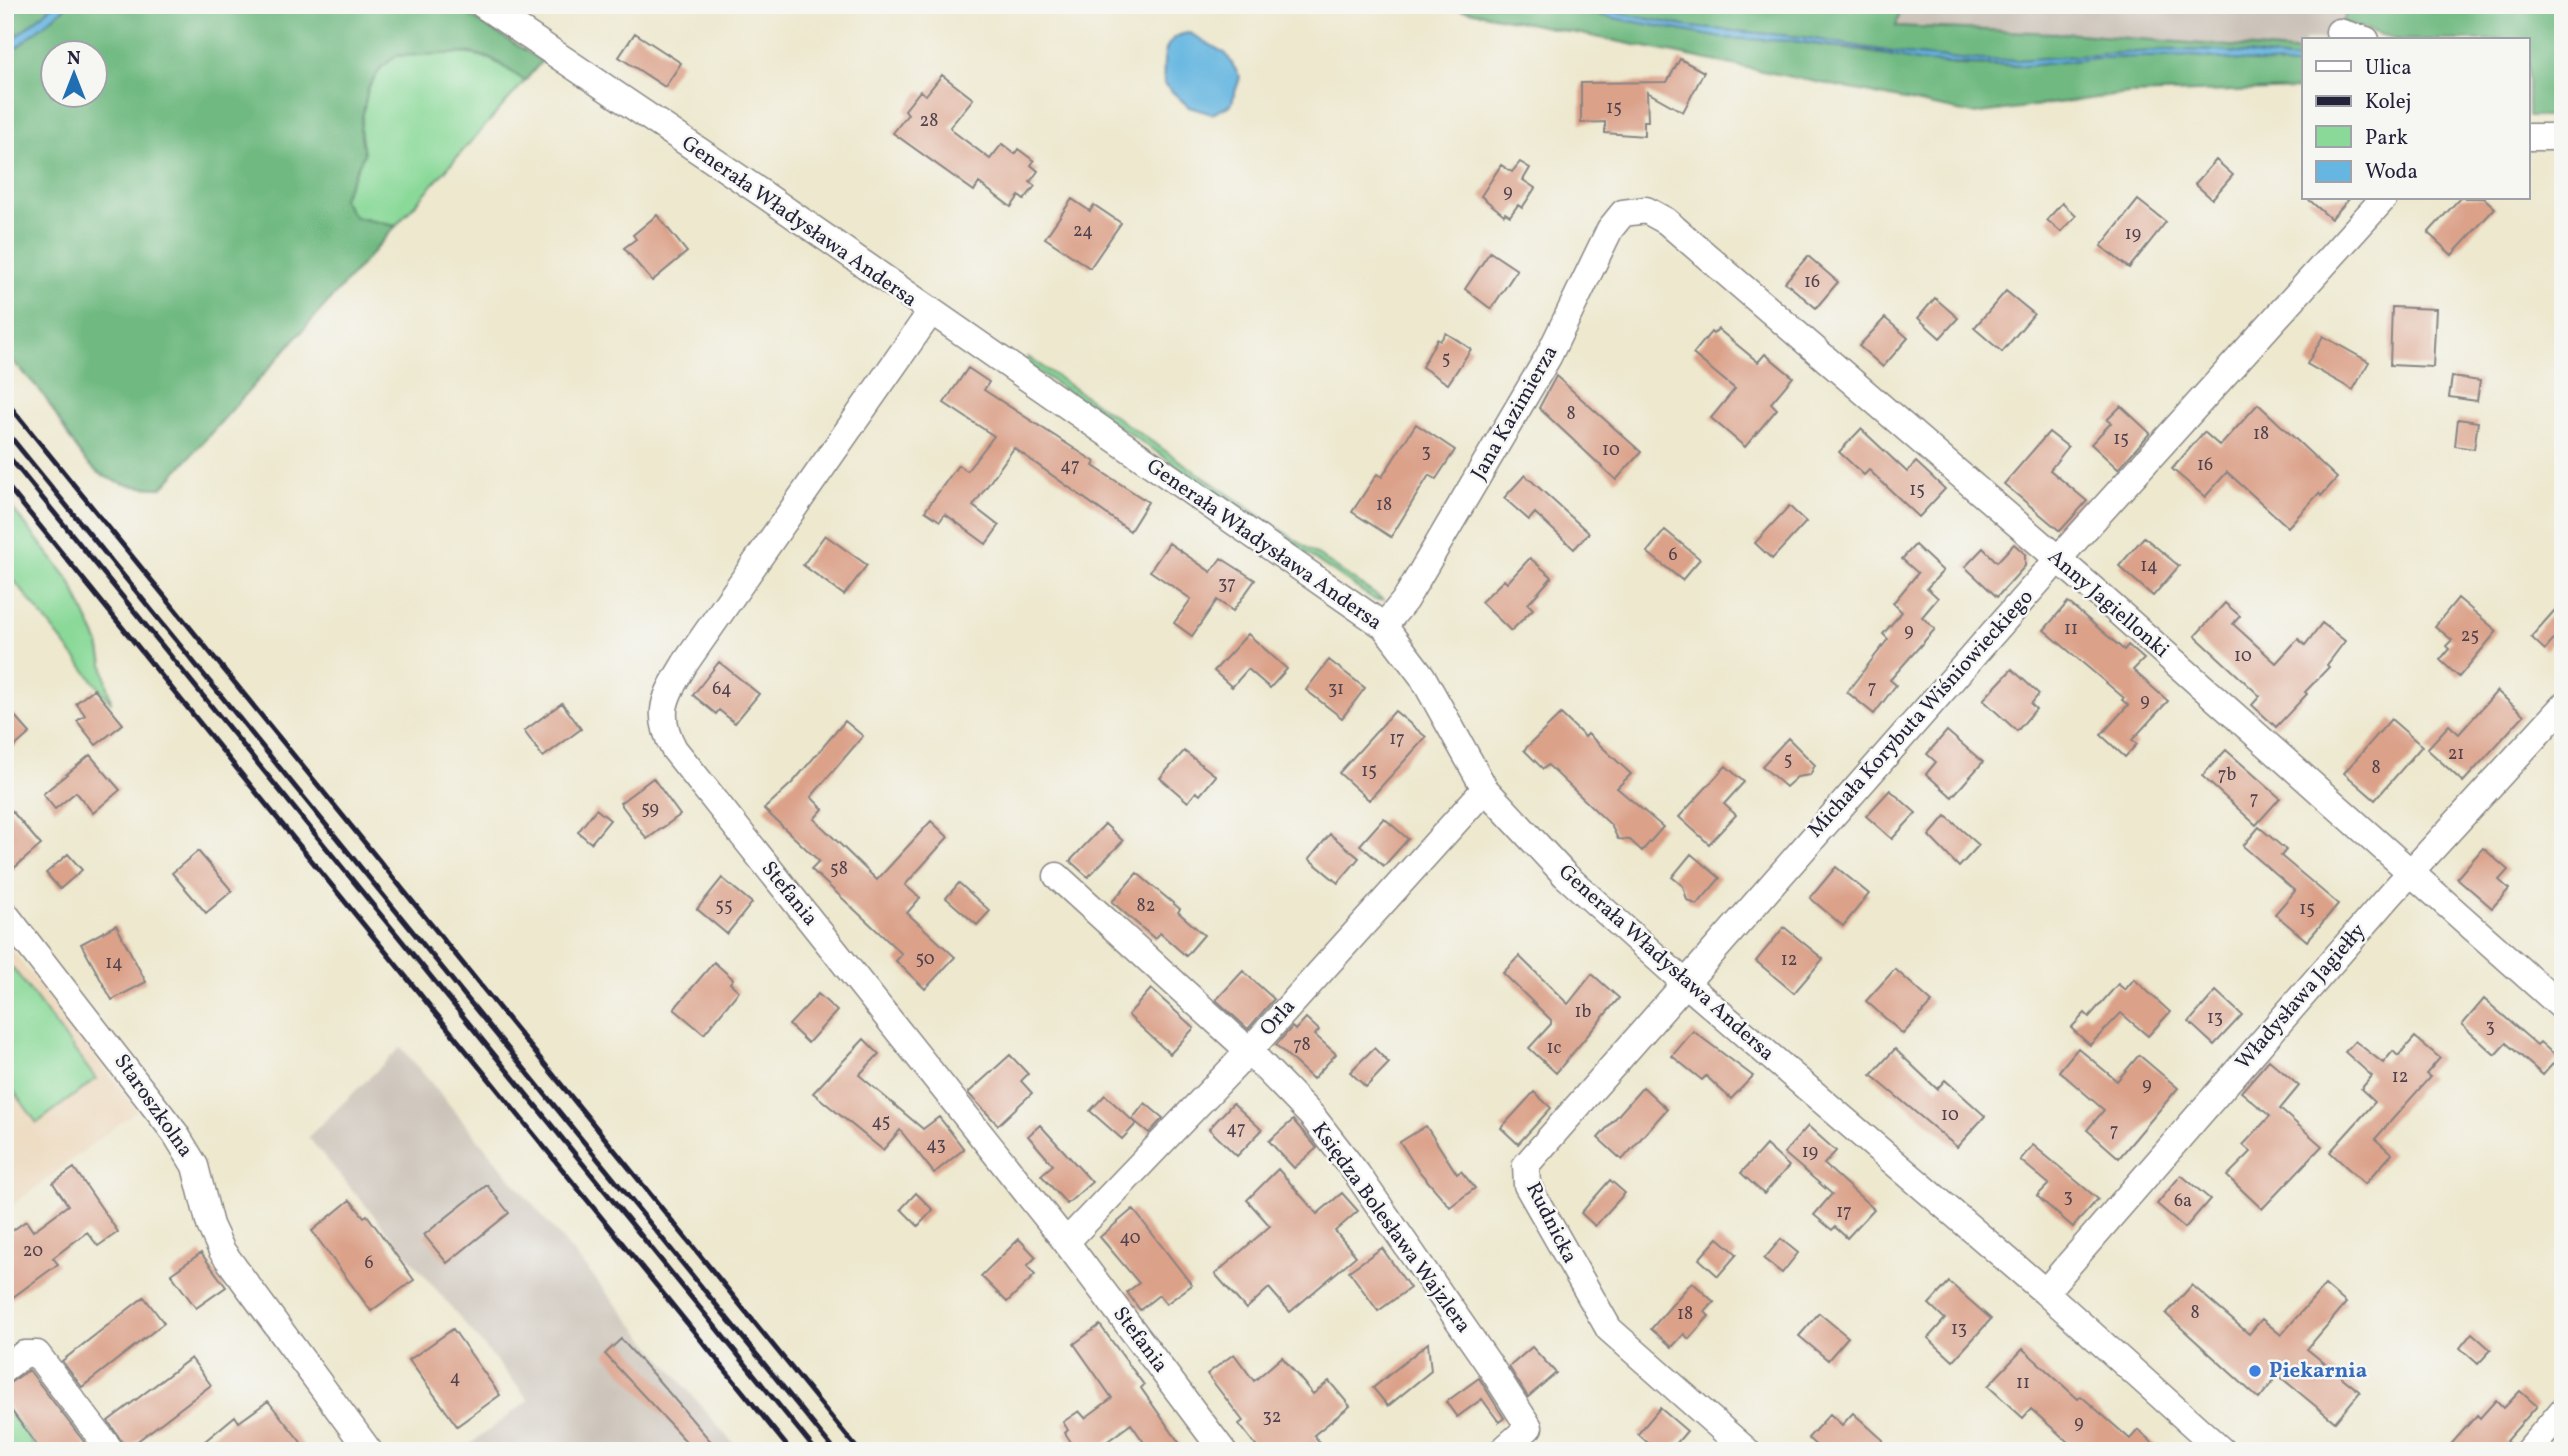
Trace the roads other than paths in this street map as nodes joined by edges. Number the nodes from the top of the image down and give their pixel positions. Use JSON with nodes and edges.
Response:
{"nodes":[{"id":1,"x":483,"y":5,"type":"edge"},
{"id":2,"x":2339,"y":32,"type":"dead end"},
{"id":3,"x":2359,"y":38,"type":"edge"},
{"id":4,"x":2530,"y":137,"type":"edge"},
{"id":5,"x":2563,"y":137,"type":"edge"},
{"id":6,"x":2382,"y":200,"type":"edge"},
{"id":7,"x":1646,"y":210,"type":"joint"},
{"id":8,"x":930,"y":313,"type":"junction"},
{"id":9,"x":2058,"y":559,"type":"junction"},
{"id":10,"x":1384,"y":626,"type":"junction"},
{"id":11,"x":2563,"y":706,"type":"edge"},
{"id":12,"x":1485,"y":789,"type":"junction"},
{"id":13,"x":2412,"y":872,"type":"junction"},
{"id":14,"x":1057,"y":876,"type":"dead end"},
{"id":15,"x":5,"y":914,"type":"edge"},
{"id":16,"x":1684,"y":982,"type":"junction"},
{"id":17,"x":2563,"y":1008,"type":"edge"},
{"id":18,"x":1249,"y":1051,"type":"junction"},
{"id":19,"x":1066,"y":1242,"type":"junction"},
{"id":20,"x":2045,"y":1292,"type":"junction"},
{"id":21,"x":5,"y":1368,"type":"edge"},
{"id":22,"x":2563,"y":1410,"type":"edge"},
{"id":23,"x":111,"y":1451,"type":"edge"},
{"id":24,"x":369,"y":1451,"type":"edge"},
{"id":25,"x":1223,"y":1451,"type":"edge"},
{"id":26,"x":1502,"y":1451,"type":"edge"},
{"id":27,"x":1747,"y":1451,"type":"edge"},
{"id":28,"x":2222,"y":1451,"type":"edge"},
{"id":29,"x":2528,"y":1451,"type":"edge"}],
"edges":[{"from":1,"to":8,"type":"street","name":"Generała Władysława Andersa"},
{"from":2,"to":3,"type":"street"},
{"from":4,"to":5,"type":"street"},
{"from":6,"to":9,"type":"street","name":"Michała Korybuta Wiśniowieckiego"},
{"from":7,"to":9,"type":"street","name":"Anny Jagiellonki"},
{"from":7,"to":10,"type":"street","name":"Jana Kazimierza"},
{"from":8,"to":10,"type":"street","name":"Generała Władysława Andersa"},
{"from":8,"to":19,"type":"street","name":"Stefania"},
{"from":9,"to":13,"type":"street","name":"Anny Jagiellonki"},
{"from":9,"to":16,"type":"street","name":"Michała Korybuta Wiśniowieckiego"},
{"from":10,"to":12,"type":"street","name":"Generała Władysława Andersa"},
{"from":11,"to":13,"type":"street","name":"Władysława Jagiełły"},
{"from":12,"to":16,"type":"street","name":"Generała Władysława Andersa"},
{"from":12,"to":18,"type":"street","name":"Orla"},
{"from":13,"to":17,"type":"street","name":"Anny Jagiellonki"},
{"from":13,"to":20,"type":"street","name":"Władysława Jagiełły"},
{"from":14,"to":18,"type":"street","name":"Księdza Bolesława Wajzlera"},
{"from":15,"to":24,"type":"street","name":"Staroszkolna"},
{"from":16,"to":20,"type":"street","name":"Generała Władysława Andersa"},
{"from":16,"to":27,"type":"street","name":"Rudnicka"},
{"from":18,"to":19,"type":"street","name":"Orla"},
{"from":18,"to":26,"type":"street","name":"Księdza Bolesława Wajzlera"},
{"from":19,"to":25,"type":"street","name":"Stefania"},
{"from":20,"to":28,"type":"street","name":"Generała Władysława Andersa"},
{"from":21,"to":23,"type":"street"},
{"from":22,"to":29,"type":"street"}]}
